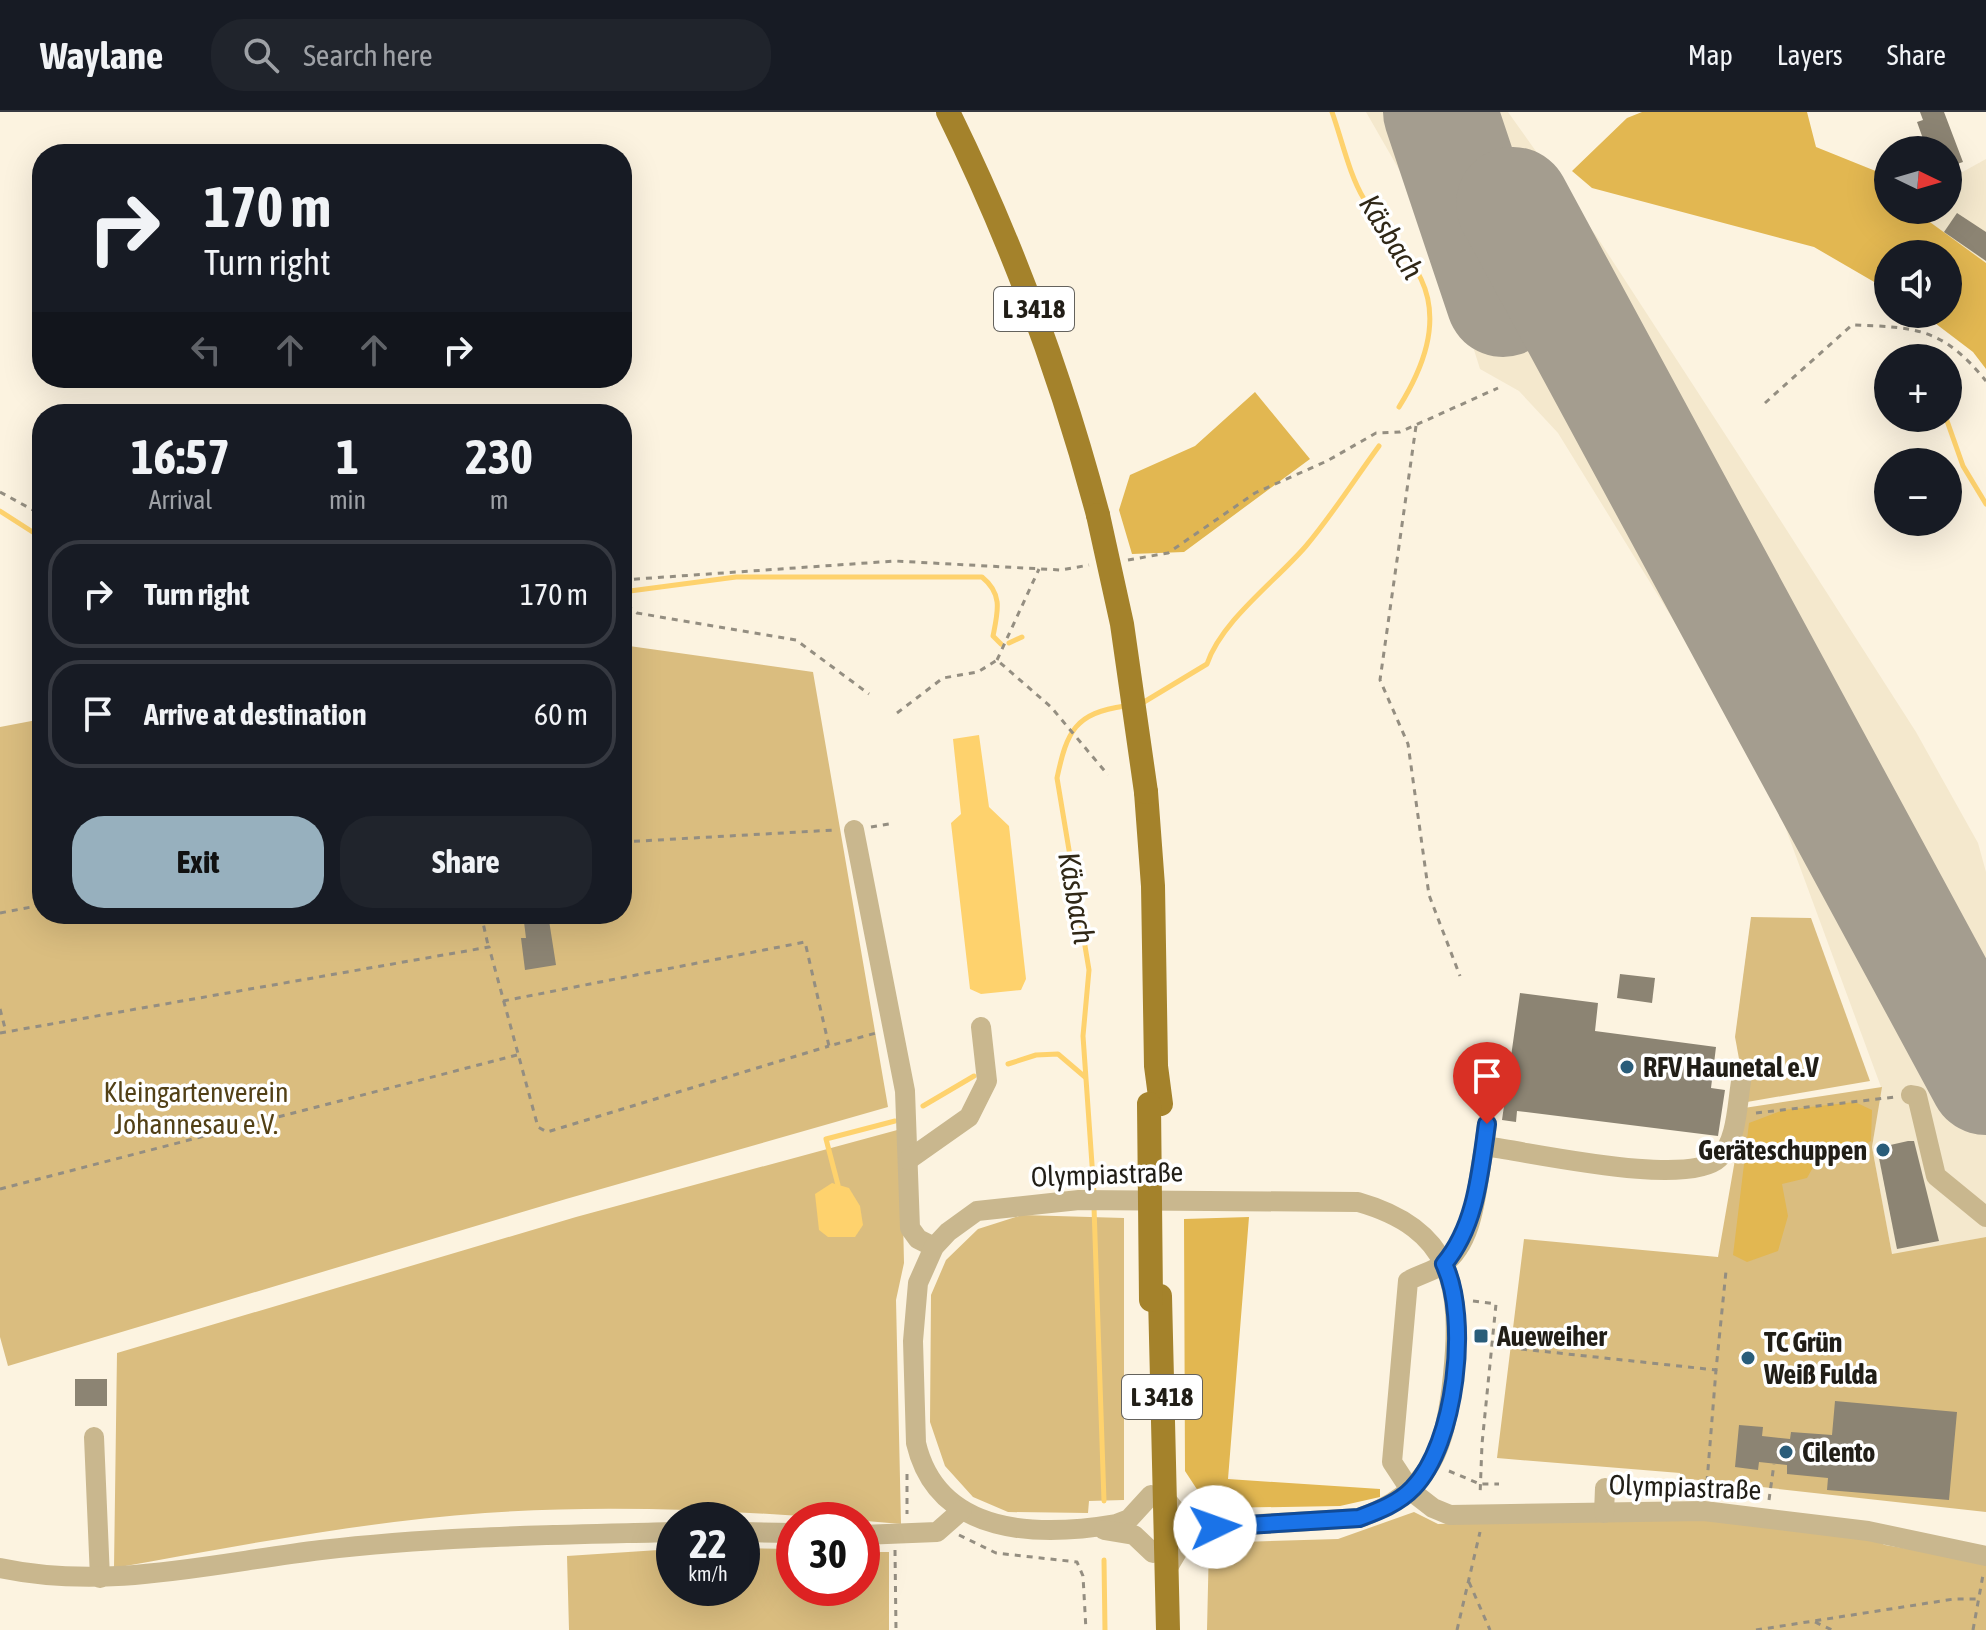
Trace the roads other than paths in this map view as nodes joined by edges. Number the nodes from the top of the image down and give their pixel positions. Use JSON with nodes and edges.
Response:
{"nodes":[{"id":1,"x":948,"y":112,"type":"edge"},
{"id":2,"x":854,"y":830,"type":"road end"},
{"id":3,"x":981,"y":1027,"type":"dead end"},
{"id":4,"x":1742,"y":1076,"type":"dead end"},
{"id":5,"x":1911,"y":1095,"type":"road end"},
{"id":6,"x":1487,"y":1124,"type":"dead end"},
{"id":7,"x":1487,"y":1148,"type":"junction"},
{"id":8,"x":908,"y":1160,"type":"junction"},
{"id":9,"x":1986,"y":1217,"type":"edge"},
{"id":10,"x":934,"y":1247,"type":"junction"},
{"id":11,"x":1444,"y":1264,"type":"junction"},
{"id":12,"x":94,"y":1437,"type":"dead end"},
{"id":13,"x":1605,"y":1488,"type":"dead end"},
{"id":14,"x":1411,"y":1491,"type":"junction"},
{"id":15,"x":1158,"y":1496,"type":"junction"},
{"id":16,"x":962,"y":1510,"type":"junction"},
{"id":17,"x":1604,"y":1513,"type":"junction"},
{"id":18,"x":1197,"y":1528,"type":"junction"},
{"id":19,"x":1088,"y":1529,"type":"junction"},
{"id":20,"x":656,"y":1532,"type":"edge"},
{"id":21,"x":880,"y":1535,"type":"edge"},
{"id":22,"x":1986,"y":1556,"type":"edge"},
{"id":23,"x":1160,"y":1561,"type":"junction"},
{"id":24,"x":0,"y":1568,"type":"edge"},
{"id":25,"x":100,"y":1578,"type":"junction"},
{"id":26,"x":1157,"y":1630,"type":"edge"},
{"id":27,"x":1168,"y":1630,"type":"edge"}],
"edges":[{"from":1,"to":15,"type":"main road","number":"L 3418","bridge":true},
{"from":2,"to":8,"type":"street"},
{"from":3,"to":8,"type":"street"},
{"from":4,"to":7,"type":"street"},
{"from":5,"to":9,"type":"street"},
{"from":6,"to":7,"type":"street"},
{"from":7,"to":11,"type":"street"},
{"from":8,"to":10,"type":"street"},
{"from":10,"to":11,"type":"street","name":"Olympiastraße"},
{"from":10,"to":16,"type":"street","name":"Olympiastraße"},
{"from":11,"to":14,"type":"street","name":"Olympiastraße"},
{"from":11,"to":14,"type":"street"},
{"from":12,"to":25,"type":"street"},
{"from":13,"to":17,"type":"street"},
{"from":14,"to":17,"type":"street","name":"Olympiastraße"},
{"from":14,"to":18,"type":"street","name":"Olympiastraße"},
{"from":15,"to":18,"type":"street"},
{"from":15,"to":19,"type":"street","name":"Olympiastraße"},
{"from":15,"to":23,"type":"main road","number":"L 3418"},
{"from":16,"to":19,"type":"street","name":"Olympiastraße"},
{"from":16,"to":21,"type":"street"},
{"from":17,"to":22,"type":"street","name":"Olympiastraße"},
{"from":18,"to":23,"type":"street"},
{"from":19,"to":23,"type":"street","name":"Olympiastraße"},
{"from":20,"to":25,"type":"street"},
{"from":23,"to":26,"type":"main road","number":"L 3418"},
{"from":23,"to":27,"type":"main road","number":"L 3418"},
{"from":24,"to":25,"type":"street"}]}
